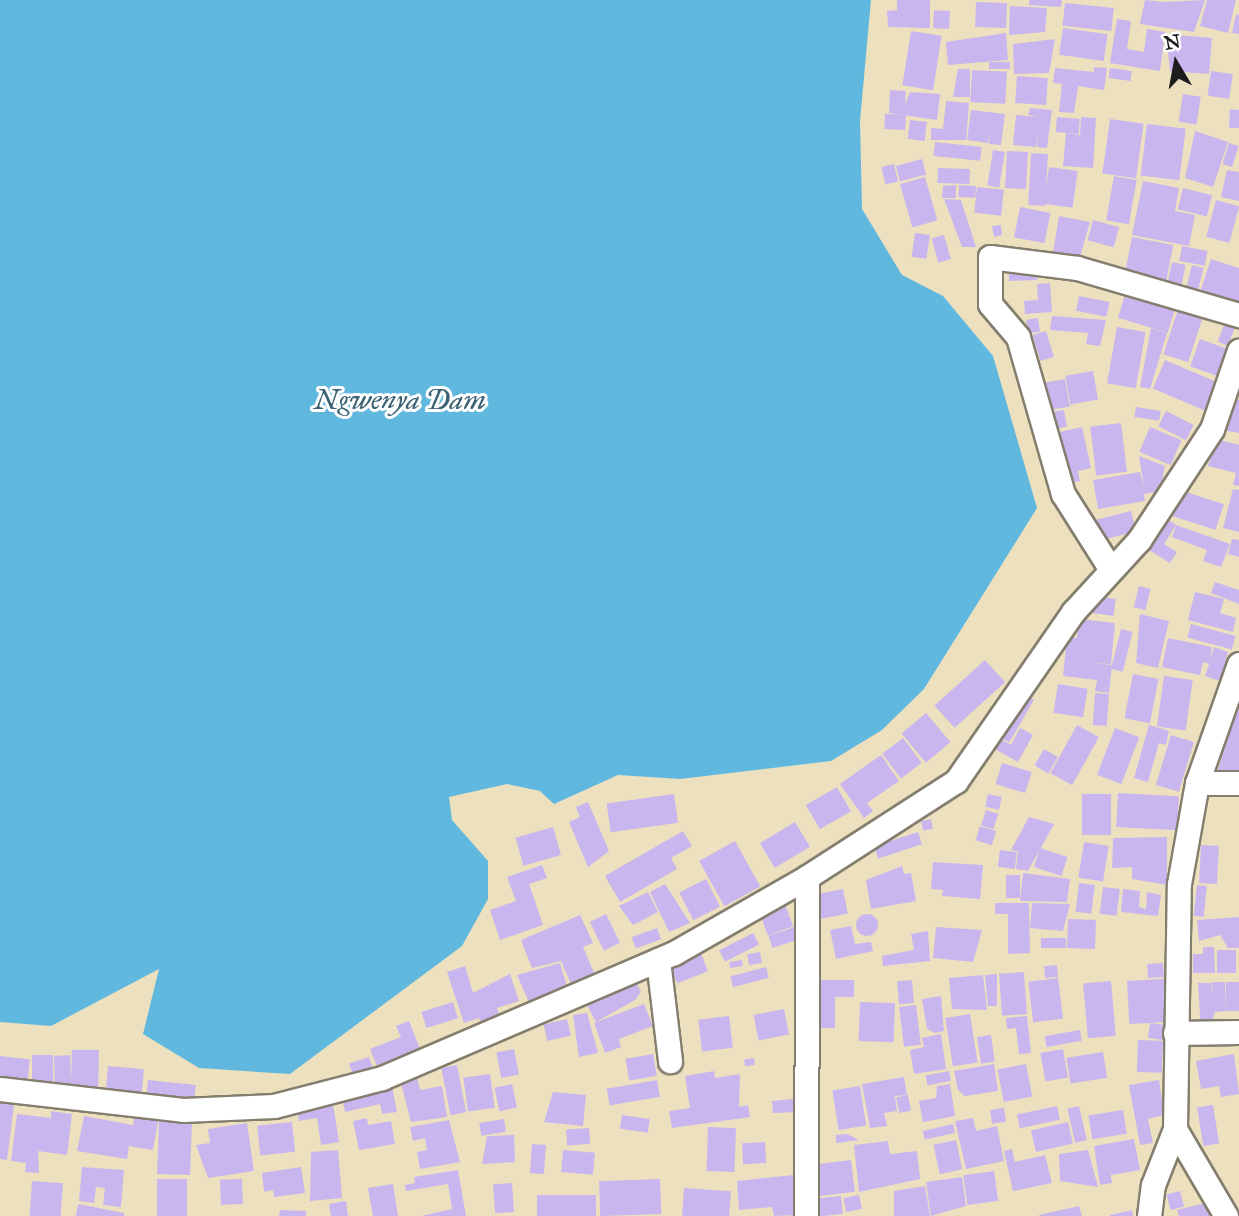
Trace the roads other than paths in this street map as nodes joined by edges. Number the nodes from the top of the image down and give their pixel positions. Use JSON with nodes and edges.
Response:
{"nodes":[{"id":1,"x":1239,"y":315,"type":"edge"},
{"id":2,"x":1239,"y":350,"type":"edge"},
{"id":3,"x":1110,"y":568,"type":"junction"},
{"id":4,"x":1239,"y":664,"type":"edge"},
{"id":5,"x":1197,"y":783,"type":"junction"},
{"id":6,"x":1239,"y":783,"type":"edge"},
{"id":7,"x":807,"y":877,"type":"junction"},
{"id":8,"x":658,"y":960,"type":"junction"},
{"id":9,"x":1239,"y":1032,"type":"edge"},
{"id":10,"x":1175,"y":1033,"type":"junction"},
{"id":11,"x":670,"y":1061,"type":"dead end"},
{"id":12,"x":0,"y":1089,"type":"edge"},
{"id":13,"x":1175,"y":1129,"type":"junction"},
{"id":14,"x":806,"y":1216,"type":"edge"},
{"id":15,"x":1149,"y":1216,"type":"edge"},
{"id":16,"x":1226,"y":1216,"type":"edge"}],
"edges":[{"from":1,"to":3,"type":"street"},
{"from":2,"to":3,"type":"street"},
{"from":3,"to":7,"type":"street"},
{"from":4,"to":5,"type":"street"},
{"from":5,"to":6,"type":"street"},
{"from":5,"to":10,"type":"street"},
{"from":7,"to":8,"type":"street"},
{"from":7,"to":14,"type":"street"},
{"from":8,"to":11,"type":"street"},
{"from":8,"to":12,"type":"street"},
{"from":9,"to":10,"type":"street"},
{"from":10,"to":13,"type":"street"},
{"from":13,"to":15,"type":"street"},
{"from":13,"to":16,"type":"street"}]}
